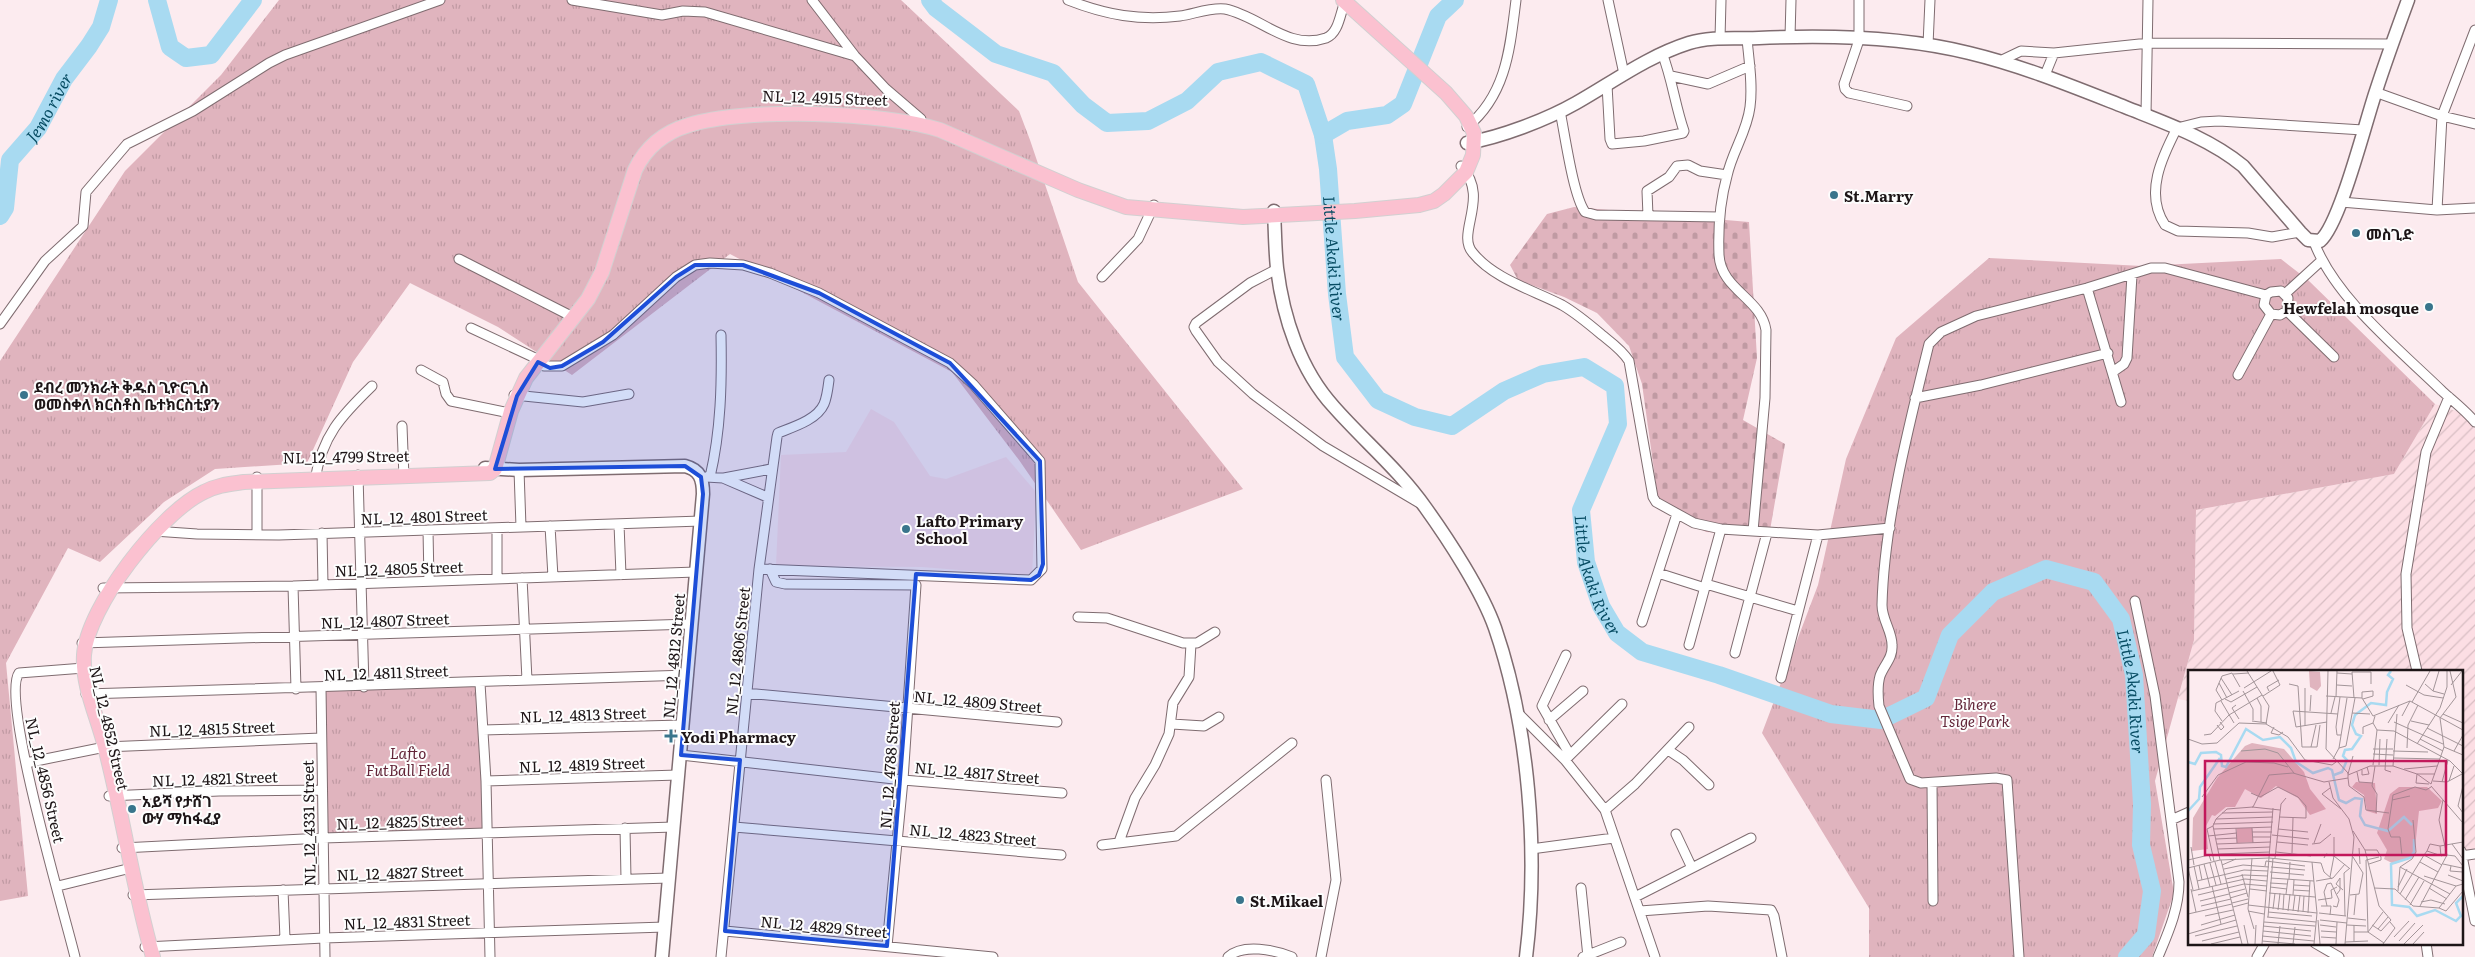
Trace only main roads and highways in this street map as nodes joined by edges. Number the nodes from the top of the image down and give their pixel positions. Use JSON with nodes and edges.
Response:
{"nodes":[{"id":1,"x":1341,"y":2,"type":"edge"},
{"id":2,"x":1153,"y":208,"type":"junction"},
{"id":3,"x":535,"y":360,"type":"junction"},
{"id":4,"x":490,"y":469,"type":"joint"},
{"id":5,"x":201,"y":489,"type":"joint"},
{"id":6,"x":148,"y":952,"type":"edge"}],
"edges":[{"from":1,"to":2,"type":"main road","name":"NL_12_4915 Street"},
{"from":2,"to":3,"type":"main road","name":"NL_12_4915 Street"},
{"from":2,"to":3,"type":"main road","name":"NL_12_4915 Street"},
{"from":3,"to":4,"type":"main road","name":"NL_12_4915 Street"},
{"from":4,"to":5,"type":"main road","name":"NL_12_4799 Street"},
{"from":5,"to":6,"type":"main road","name":"NL_12_4852 Street"}]}
